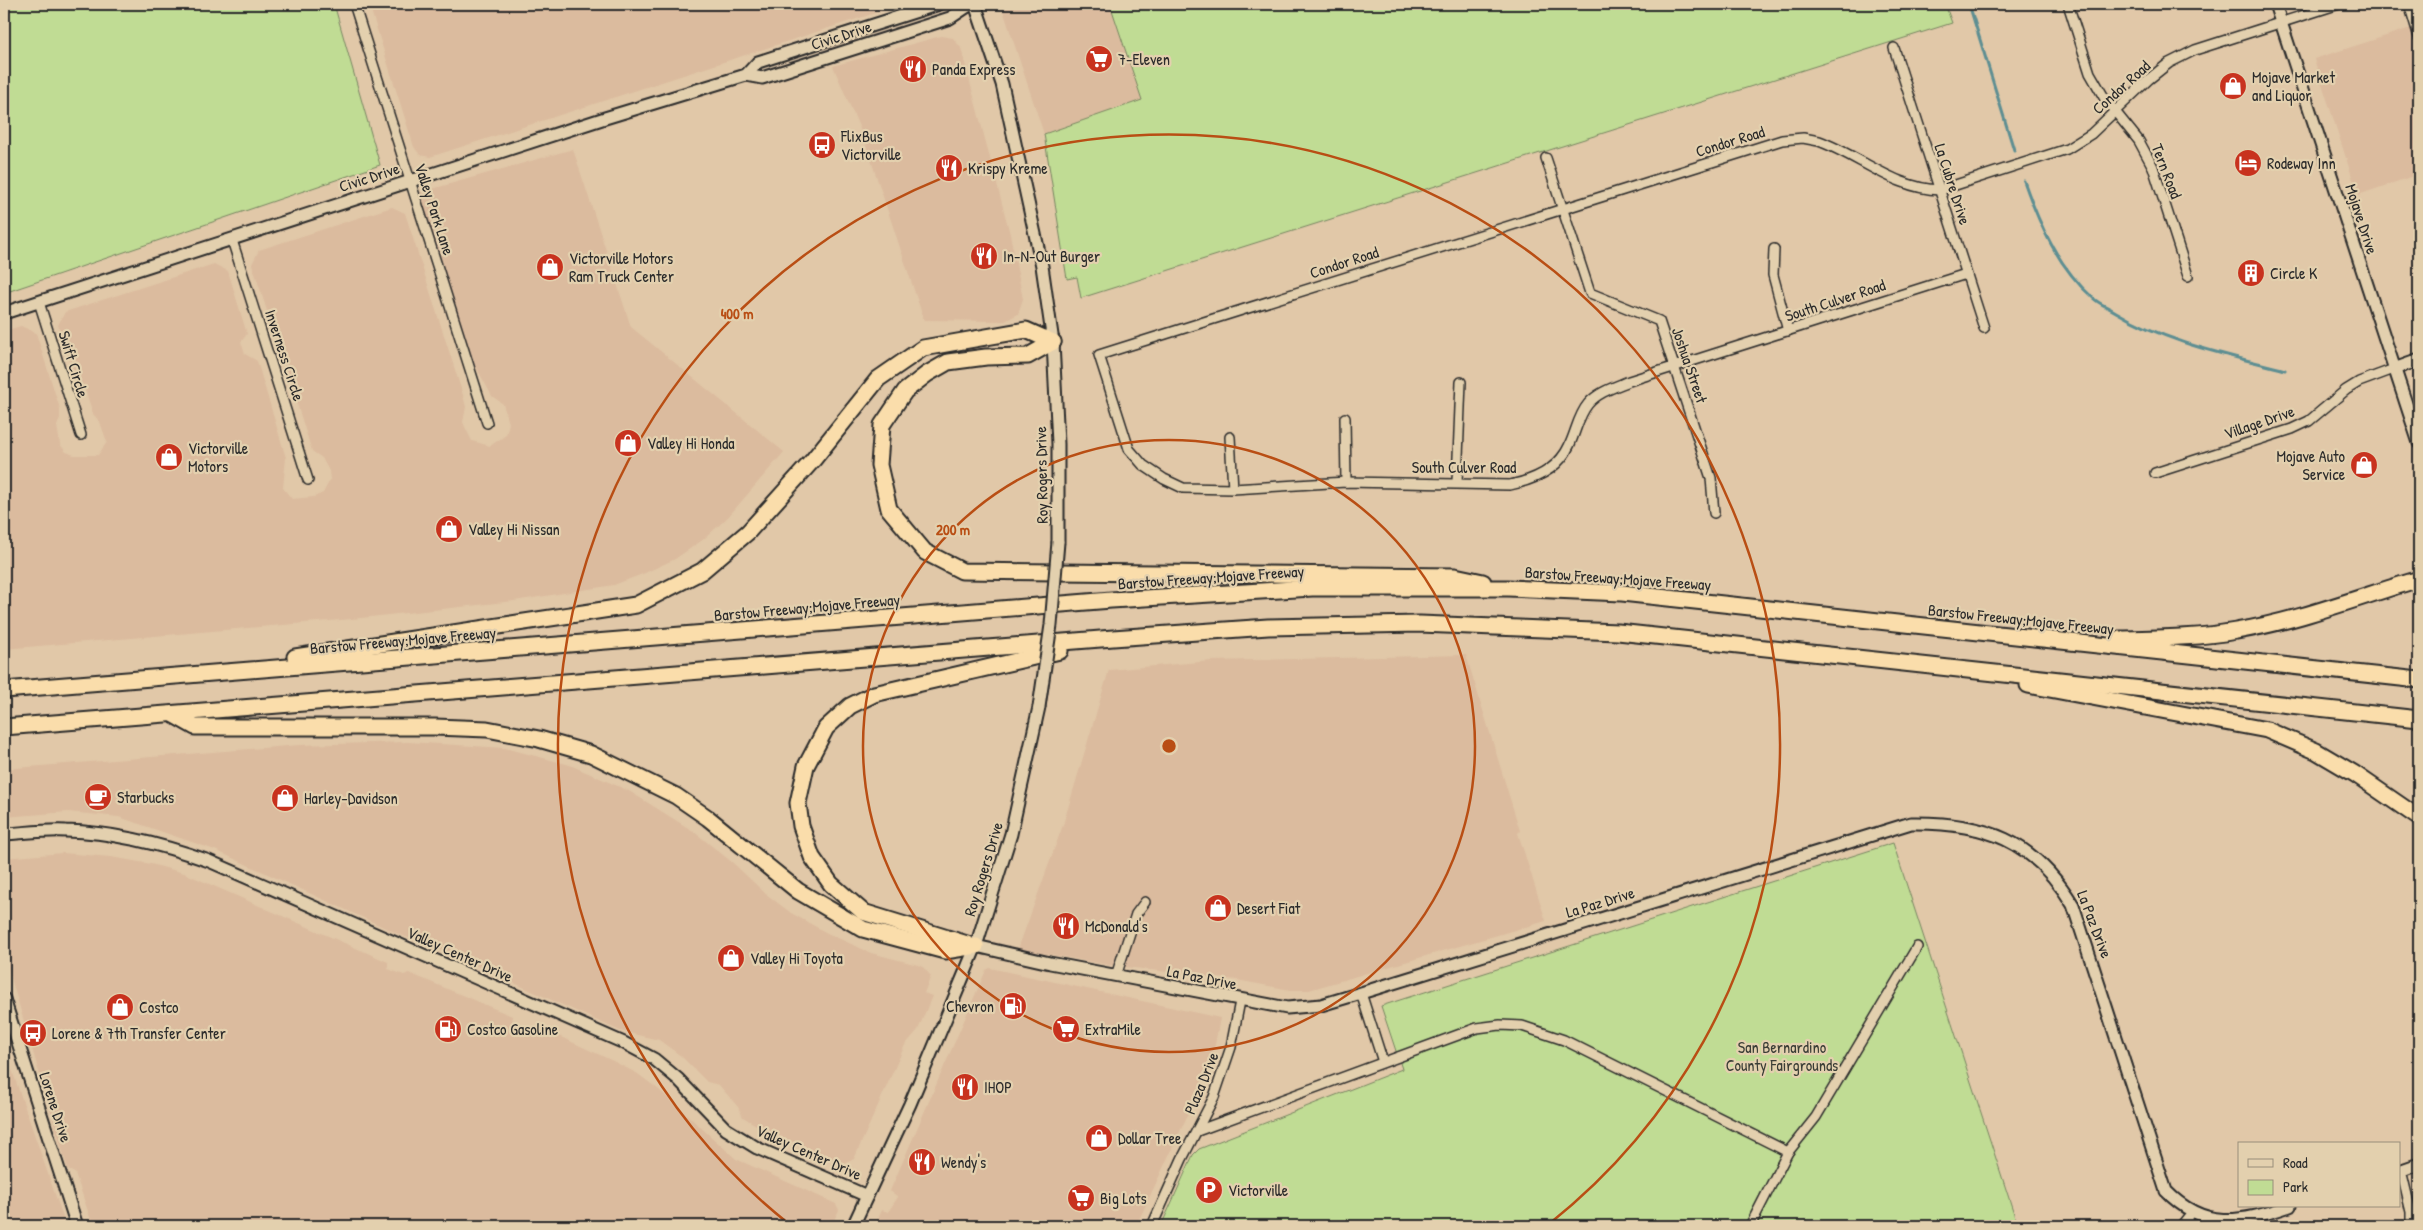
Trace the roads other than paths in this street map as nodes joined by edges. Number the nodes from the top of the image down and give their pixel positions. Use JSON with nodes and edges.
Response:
{"nodes":[{"id":1,"x":354,"y":4,"type":"edge"},
{"id":2,"x":939,"y":4,"type":"edge"},
{"id":3,"x":971,"y":4,"type":"edge"},
{"id":4,"x":975,"y":4,"type":"edge"},
{"id":5,"x":2068,"y":4,"type":"edge"},
{"id":6,"x":2275,"y":4,"type":"edge"},
{"id":7,"x":2339,"y":4,"type":"edge"},
{"id":8,"x":2409,"y":4,"type":"edge"},
{"id":9,"x":2281,"y":22,"type":"junction"},
{"id":10,"x":2419,"y":37,"type":"edge"},
{"id":11,"x":1894,"y":48,"type":"dead end"},
{"id":12,"x":746,"y":74,"type":"junction"},
{"id":13,"x":2116,"y":113,"type":"junction"},
{"id":14,"x":1546,"y":158,"type":"dead end"},
{"id":15,"x":410,"y":181,"type":"junction"},
{"id":16,"x":1940,"y":190,"type":"junction"},
{"id":17,"x":1561,"y":209,"type":"junction"},
{"id":18,"x":232,"y":240,"type":"junction"},
{"id":19,"x":1774,"y":249,"type":"dead end"},
{"id":20,"x":1966,"y":274,"type":"junction"},
{"id":21,"x":2188,"y":276,"type":"dead end"},
{"id":22,"x":39,"y":302,"type":"junction"},
{"id":23,"x":4,"y":313,"type":"edge"},
{"id":24,"x":1984,"y":328,"type":"dead end"},
{"id":25,"x":1788,"y":331,"type":"junction"},
{"id":26,"x":1053,"y":342,"type":"junction"},
{"id":27,"x":1099,"y":356,"type":"joint"},
{"id":28,"x":2419,"y":360,"type":"edge"},
{"id":29,"x":1676,"y":367,"type":"junction"},
{"id":30,"x":2394,"y":369,"type":"junction"},
{"id":31,"x":1461,"y":382,"type":"dead end"},
{"id":32,"x":1345,"y":418,"type":"dead end"},
{"id":33,"x":487,"y":423,"type":"dead end"},
{"id":34,"x":81,"y":435,"type":"dead end"},
{"id":35,"x":1230,"y":437,"type":"dead end"},
{"id":36,"x":2419,"y":443,"type":"edge"},
{"id":37,"x":2154,"y":473,"type":"dead end"},
{"id":38,"x":308,"y":480,"type":"dead end"},
{"id":39,"x":1346,"y":482,"type":"junction"},
{"id":40,"x":1457,"y":482,"type":"junction"},
{"id":41,"x":1233,"y":489,"type":"junction"},
{"id":42,"x":1714,"y":513,"type":"dead end"},
{"id":43,"x":2419,"y":579,"type":"edge"},
{"id":44,"x":1508,"y":588,"type":"junction"},
{"id":45,"x":1113,"y":638,"type":"junction"},
{"id":46,"x":2067,"y":641,"type":"junction"},
{"id":47,"x":1901,"y":663,"type":"junction"},
{"id":48,"x":170,"y":676,"type":"junction"},
{"id":49,"x":2419,"y":680,"type":"edge"},
{"id":50,"x":4,"y":690,"type":"edge"},
{"id":51,"x":172,"y":714,"type":"junction"},
{"id":52,"x":2419,"y":719,"type":"edge"},
{"id":53,"x":4,"y":727,"type":"edge"},
{"id":54,"x":2419,"y":818,"type":"edge"},
{"id":55,"x":4,"y":834,"type":"edge"},
{"id":56,"x":1145,"y":902,"type":"dead end"},
{"id":57,"x":976,"y":946,"type":"junction"},
{"id":58,"x":1917,"y":947,"type":"dead end"},
{"id":59,"x":1116,"y":976,"type":"junction"},
{"id":60,"x":1361,"y":993,"type":"junction"},
{"id":61,"x":4,"y":999,"type":"edge"},
{"id":62,"x":1240,"y":1001,"type":"junction"},
{"id":63,"x":1382,"y":1062,"type":"junction"},
{"id":64,"x":1197,"y":1131,"type":"junction"},
{"id":65,"x":1788,"y":1152,"type":"junction"},
{"id":66,"x":2419,"y":1164,"type":"edge"},
{"id":67,"x":2400,"y":1170,"type":"edge"},
{"id":68,"x":867,"y":1196,"type":"junction"},
{"id":69,"x":2283,"y":1208,"type":"edge"},
{"id":70,"x":2189,"y":1216,"type":"junction"},
{"id":71,"x":77,"y":1226,"type":"edge"},
{"id":72,"x":853,"y":1226,"type":"edge"},
{"id":73,"x":1152,"y":1226,"type":"edge"},
{"id":74,"x":1750,"y":1226,"type":"edge"},
{"id":75,"x":2181,"y":1226,"type":"edge"},
{"id":76,"x":2411,"y":1226,"type":"edge"}],
"edges":[{"from":1,"to":15,"type":"street","name":"Valley Park Lane"},
{"from":2,"to":12,"type":"street","name":"Civic Drive"},
{"from":3,"to":12,"type":"street","name":"Civic Drive"},
{"from":4,"to":26,"type":"street","name":"Roy Rogers Drive"},
{"from":5,"to":13,"type":"street","name":"Tern Road"},
{"from":6,"to":9,"type":"street","name":"Mojave Drive"},
{"from":7,"to":9,"type":"street","name":"Condor Road"},
{"from":8,"to":10,"type":"street"},
{"from":9,"to":13,"type":"street","name":"Condor Road"},
{"from":9,"to":30,"type":"street","name":"Mojave Drive"},
{"from":11,"to":16,"type":"street","name":"La Cubre Drive"},
{"from":12,"to":15,"type":"street","name":"Civic Drive"},
{"from":13,"to":16,"type":"street","name":"Condor Road"},
{"from":13,"to":21,"type":"street","name":"Tern Road"},
{"from":14,"to":17,"type":"street","name":"Joshua Street"},
{"from":15,"to":18,"type":"street","name":"Civic Drive"},
{"from":15,"to":33,"type":"street","name":"Valley Park Lane"},
{"from":16,"to":17,"type":"street","name":"Condor Road"},
{"from":16,"to":20,"type":"street","name":"La Cubre Drive"},
{"from":17,"to":27,"type":"street","name":"Condor Road"},
{"from":17,"to":29,"type":"street","name":"Joshua Street"},
{"from":18,"to":22,"type":"street","name":"Civic Drive"},
{"from":18,"to":38,"type":"street","name":"Inverness Circle"},
{"from":19,"to":25,"type":"street"},
{"from":20,"to":24,"type":"street","name":"La Cubre Drive"},
{"from":20,"to":25,"type":"street","name":"South Culver Road"},
{"from":22,"to":23,"type":"street","name":"Civic Drive"},
{"from":22,"to":34,"type":"street","name":"Swift Circle"},
{"from":25,"to":29,"type":"street","name":"South Culver Road"},
{"from":26,"to":44,"type":"highway"},
{"from":26,"to":48,"type":"highway"},
{"from":26,"to":57,"type":"street","name":"Roy Rogers Drive","bridge":true},
{"from":27,"to":41,"type":"street","name":"South Culver Road"},
{"from":28,"to":30,"type":"street","name":"Village Drive"},
{"from":29,"to":40,"type":"street","name":"South Culver Road"},
{"from":29,"to":42,"type":"street","name":"Joshua Street"},
{"from":30,"to":36,"type":"street","name":"Mojave Drive"},
{"from":30,"to":37,"type":"street","name":"Village Drive"},
{"from":31,"to":40,"type":"street"},
{"from":32,"to":39,"type":"street"},
{"from":35,"to":41,"type":"street"},
{"from":39,"to":40,"type":"street","name":"South Culver Road"},
{"from":39,"to":41,"type":"street","name":"South Culver Road"},
{"from":43,"to":46,"type":"highway"},
{"from":44,"to":46,"type":"highway","name":"Barstow Freeway;Mojave Freeway"},
{"from":44,"to":48,"type":"highway","name":"Barstow Freeway;Mojave Freeway"},
{"from":45,"to":47,"type":"highway"},
{"from":45,"to":51,"type":"highway"},
{"from":45,"to":57,"type":"highway"},
{"from":46,"to":49,"type":"highway","name":"Barstow Freeway;Mojave Freeway"},
{"from":47,"to":52,"type":"highway"},
{"from":47,"to":54,"type":"highway"},
{"from":48,"to":50,"type":"highway","name":"Barstow Freeway;Mojave Freeway"},
{"from":51,"to":53,"type":"highway"},
{"from":51,"to":57,"type":"highway"},
{"from":55,"to":68,"type":"street","name":"Valley Center Drive"},
{"from":56,"to":59,"type":"street"},
{"from":57,"to":59,"type":"street","name":"La Paz Drive"},
{"from":57,"to":68,"type":"street"},
{"from":58,"to":65,"type":"street"},
{"from":59,"to":62,"type":"street","name":"La Paz Drive"},
{"from":60,"to":62,"type":"street","name":"La Paz Drive"},
{"from":60,"to":63,"type":"street"},
{"from":60,"to":70,"type":"street","name":"La Paz Drive"},
{"from":61,"to":71,"type":"street","name":"Lorene Drive"},
{"from":62,"to":64,"type":"street","name":"Plaza Drive"},
{"from":63,"to":64,"type":"street"},
{"from":63,"to":65,"type":"street"},
{"from":64,"to":73,"type":"street","name":"Plaza Drive"},
{"from":65,"to":74,"type":"street"},
{"from":66,"to":67,"type":"street"},
{"from":67,"to":76,"type":"street"},
{"from":68,"to":72,"type":"street"},
{"from":69,"to":70,"type":"street","name":"La Paz Drive"},
{"from":70,"to":75,"type":"street"}]}
